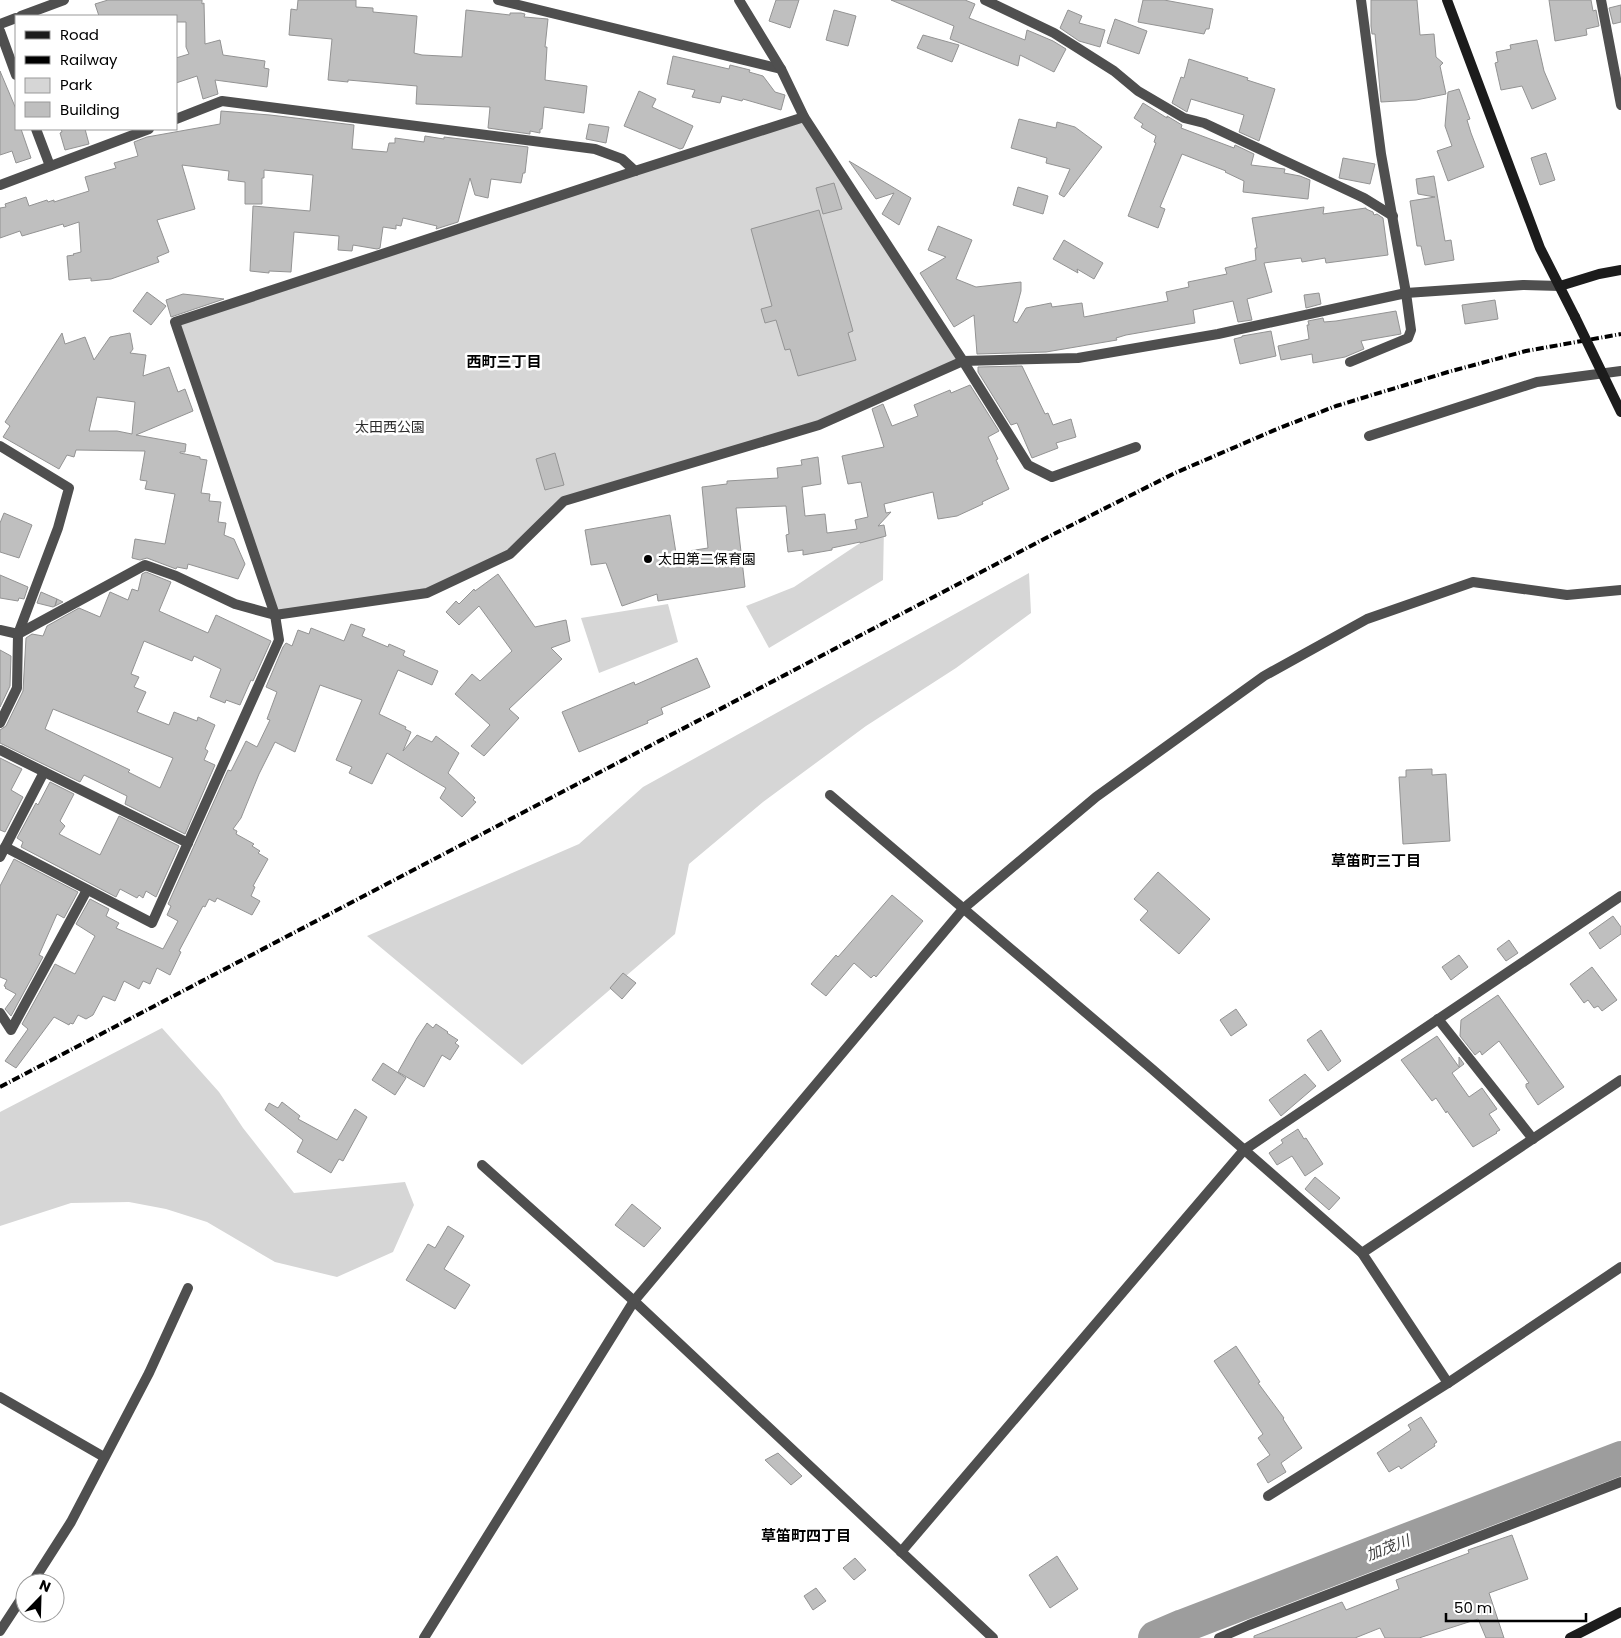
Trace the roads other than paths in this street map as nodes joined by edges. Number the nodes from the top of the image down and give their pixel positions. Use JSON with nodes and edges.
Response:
{"nodes":[{"id":1,"x":64,"y":0,"type":"edge"},
{"id":2,"x":498,"y":0,"type":"edge"},
{"id":3,"x":739,"y":0,"type":"edge"},
{"id":4,"x":986,"y":0,"type":"edge"},
{"id":5,"x":1361,"y":0,"type":"edge"},
{"id":6,"x":1447,"y":0,"type":"edge"},
{"id":7,"x":1601,"y":0,"type":"edge"},
{"id":8,"x":24,"y":15,"type":"edge"},
{"id":9,"x":15,"y":18,"type":"edge"},
{"id":10,"x":0,"y":24,"type":"edge"},
{"id":11,"x":0,"y":31,"type":"edge"},
{"id":12,"x":781,"y":69,"type":"junction"},
{"id":13,"x":15,"y":73,"type":"edge"},
{"id":14,"x":1621,"y":106,"type":"edge"},
{"id":15,"x":178,"y":117,"type":"edge"},
{"id":16,"x":804,"y":117,"type":"junction"},
{"id":17,"x":36,"y":130,"type":"edge"},
{"id":18,"x":146,"y":130,"type":"edge"},
{"id":19,"x":50,"y":166,"type":"junction"},
{"id":20,"x":635,"y":171,"type":"junction"},
{"id":21,"x":0,"y":185,"type":"edge"},
{"id":22,"x":1393,"y":216,"type":"junction"},
{"id":23,"x":1621,"y":270,"type":"edge"},
{"id":24,"x":1560,"y":286,"type":"junction"},
{"id":25,"x":1406,"y":293,"type":"junction"},
{"id":26,"x":963,"y":361,"type":"junction"},
{"id":27,"x":1350,"y":362,"type":"dead end"},
{"id":28,"x":1621,"y":371,"type":"edge"},
{"id":29,"x":1621,"y":412,"type":"edge"},
{"id":30,"x":1369,"y":436,"type":"dead end"},
{"id":31,"x":0,"y":446,"type":"edge"},
{"id":32,"x":1136,"y":447,"type":"dead end"},
{"id":33,"x":1621,"y":590,"type":"edge"},
{"id":34,"x":275,"y":615,"type":"junction"},
{"id":35,"x":0,"y":630,"type":"edge"},
{"id":36,"x":18,"y":634,"type":"junction"},
{"id":37,"x":0,"y":723,"type":"edge"},
{"id":38,"x":0,"y":750,"type":"edge"},
{"id":39,"x":44,"y":772,"type":"junction"},
{"id":40,"x":830,"y":795,"type":"dead end"},
{"id":41,"x":188,"y":843,"type":"junction"},
{"id":42,"x":5,"y":847,"type":"junction"},
{"id":43,"x":0,"y":857,"type":"edge"},
{"id":44,"x":87,"y":890,"type":"junction"},
{"id":45,"x":1621,"y":896,"type":"edge"},
{"id":46,"x":964,"y":908,"type":"junction"},
{"id":47,"x":0,"y":1013,"type":"edge"},
{"id":48,"x":1438,"y":1019,"type":"junction"},
{"id":49,"x":1621,"y":1080,"type":"edge"},
{"id":50,"x":1533,"y":1139,"type":"junction"},
{"id":51,"x":1244,"y":1150,"type":"junction"},
{"id":52,"x":482,"y":1165,"type":"dead end"},
{"id":53,"x":1362,"y":1253,"type":"junction"},
{"id":54,"x":1621,"y":1267,"type":"edge"},
{"id":55,"x":188,"y":1288,"type":"dead end"},
{"id":56,"x":634,"y":1301,"type":"junction"},
{"id":57,"x":1448,"y":1383,"type":"junction"},
{"id":58,"x":0,"y":1398,"type":"edge"},
{"id":59,"x":104,"y":1457,"type":"junction"},
{"id":60,"x":1621,"y":1482,"type":"edge"},
{"id":61,"x":1268,"y":1496,"type":"dead end"},
{"id":62,"x":901,"y":1552,"type":"junction"},
{"id":63,"x":38,"y":1573,"type":"edge"},
{"id":64,"x":15,"y":1608,"type":"edge"},
{"id":65,"x":1621,"y":1612,"type":"edge"},
{"id":66,"x":0,"y":1631,"type":"edge"},
{"id":67,"x":424,"y":1638,"type":"edge"},
{"id":68,"x":993,"y":1638,"type":"edge"},
{"id":69,"x":1219,"y":1638,"type":"edge"},
{"id":70,"x":1570,"y":1638,"type":"edge"}],
"edges":[{"from":1,"to":8,"type":"street"},
{"from":2,"to":12,"type":"street"},
{"from":3,"to":12,"type":"street"},
{"from":4,"to":22,"type":"street"},
{"from":5,"to":22,"type":"street"},
{"from":6,"to":24,"type":"street"},
{"from":7,"to":14,"type":"street"},
{"from":9,"to":10,"type":"street"},
{"from":11,"to":13,"type":"street"},
{"from":12,"to":16,"type":"street"},
{"from":15,"to":20,"type":"street"},
{"from":16,"to":20,"type":"street"},
{"from":16,"to":26,"type":"street"},
{"from":17,"to":19,"type":"street"},
{"from":18,"to":19,"type":"street"},
{"from":19,"to":21,"type":"street"},
{"from":20,"to":34,"type":"street"},
{"from":22,"to":25,"type":"street"},
{"from":23,"to":24,"type":"street"},
{"from":24,"to":25,"type":"street"},
{"from":24,"to":29,"type":"street","bridge":true},
{"from":25,"to":26,"type":"street"},
{"from":25,"to":27,"type":"street"},
{"from":26,"to":32,"type":"street"},
{"from":26,"to":34,"type":"street"},
{"from":28,"to":30,"type":"street"},
{"from":31,"to":36,"type":"street"},
{"from":33,"to":46,"type":"street"},
{"from":34,"to":36,"type":"street"},
{"from":34,"to":41,"type":"street"},
{"from":35,"to":36,"type":"street"},
{"from":36,"to":37,"type":"street"},
{"from":38,"to":39,"type":"street"},
{"from":39,"to":41,"type":"street"},
{"from":39,"to":42,"type":"street"},
{"from":40,"to":46,"type":"street"},
{"from":41,"to":44,"type":"street"},
{"from":42,"to":43,"type":"street"},
{"from":42,"to":44,"type":"street"},
{"from":44,"to":47,"type":"street"},
{"from":45,"to":48,"type":"street"},
{"from":46,"to":51,"type":"street"},
{"from":46,"to":56,"type":"street"},
{"from":48,"to":50,"type":"street"},
{"from":48,"to":51,"type":"street"},
{"from":49,"to":50,"type":"street"},
{"from":50,"to":53,"type":"street"},
{"from":51,"to":53,"type":"street"},
{"from":51,"to":62,"type":"street"},
{"from":52,"to":56,"type":"street"},
{"from":53,"to":57,"type":"street"},
{"from":54,"to":57,"type":"street"},
{"from":55,"to":59,"type":"street"},
{"from":56,"to":62,"type":"street"},
{"from":56,"to":67,"type":"street"},
{"from":57,"to":61,"type":"street"},
{"from":58,"to":59,"type":"street"},
{"from":59,"to":63,"type":"street"},
{"from":60,"to":69,"type":"street"},
{"from":62,"to":68,"type":"street"},
{"from":64,"to":66,"type":"street"},
{"from":65,"to":70,"type":"street"}]}
